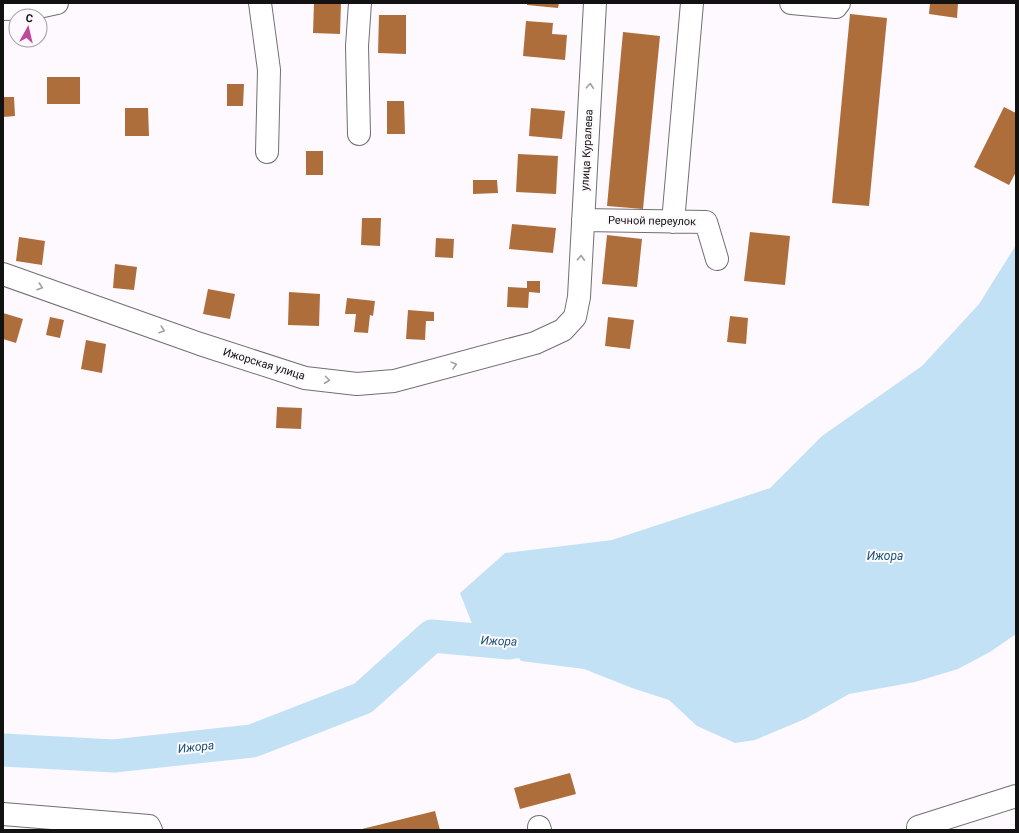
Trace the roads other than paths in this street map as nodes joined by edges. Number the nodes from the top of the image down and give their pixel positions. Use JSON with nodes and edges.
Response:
{"nodes":[{"id":1,"x":57,"y":3,"type":"edge"},
{"id":2,"x":260,"y":3,"type":"edge"},
{"id":3,"x":360,"y":3,"type":"edge"},
{"id":4,"x":595,"y":3,"type":"edge"},
{"id":5,"x":692,"y":3,"type":"edge"},
{"id":6,"x":792,"y":3,"type":"edge"},
{"id":7,"x":839,"y":3,"type":"edge"},
{"id":8,"x":3,"y":9,"type":"edge"},
{"id":9,"x":359,"y":134,"type":"dead end"},
{"id":10,"x":267,"y":152,"type":"dead end"},
{"id":11,"x":583,"y":220,"type":"junction"},
{"id":12,"x":673,"y":222,"type":"junction"},
{"id":13,"x":716,"y":259,"type":"dead end"},
{"id":14,"x":3,"y":274,"type":"edge"},
{"id":15,"x":579,"y":297,"type":"joint"},
{"id":16,"x":1016,"y":796,"type":"edge"},
{"id":17,"x":3,"y":814,"type":"edge"},
{"id":18,"x":151,"y":830,"type":"edge"},
{"id":19,"x":918,"y":830,"type":"edge"}],
"edges":[{"from":1,"to":8,"type":"street"},
{"from":2,"to":10,"type":"street"},
{"from":3,"to":9,"type":"street"},
{"from":11,"to":4,"type":"street","name":"улица Куралева","one_way":true},
{"from":5,"to":12,"type":"street"},
{"from":6,"to":7,"type":"street"},
{"from":11,"to":12,"type":"street","name":"Речной переулок"},
{"from":15,"to":11,"type":"street","name":"улица Куралева","one_way":true},
{"from":12,"to":13,"type":"street","name":"Речной переулок"},
{"from":14,"to":15,"type":"street","name":"Ижорская улица","one_way":true},
{"from":16,"to":19,"type":"street"},
{"from":17,"to":18,"type":"street"}]}
